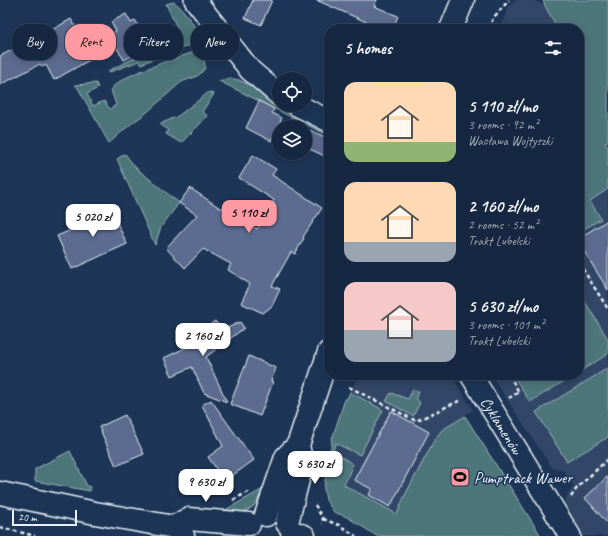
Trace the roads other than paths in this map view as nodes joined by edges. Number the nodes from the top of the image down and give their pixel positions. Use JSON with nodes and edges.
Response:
{"nodes":[{"id":1,"x":195,"y":0,"type":"edge"},
{"id":2,"x":462,"y":0,"type":"edge"},
{"id":3,"x":453,"y":24,"type":"edge"},
{"id":4,"x":272,"y":89,"type":"edge"},
{"id":5,"x":311,"y":112,"type":"edge"},
{"id":6,"x":324,"y":118,"type":"edge"},
{"id":7,"x":324,"y":367,"type":"edge"},
{"id":8,"x":476,"y":382,"type":"edge"},
{"id":9,"x":298,"y":445,"type":"junction"},
{"id":10,"x":0,"y":493,"type":"edge"},
{"id":11,"x":253,"y":525,"type":"edge"},
{"id":12,"x":179,"y":531,"type":"edge"},
{"id":13,"x":294,"y":532,"type":"edge"},
{"id":14,"x":570,"y":536,"type":"edge"}],
"edges":[{"from":1,"to":4,"type":"street"},
{"from":2,"to":3,"type":"street"},
{"from":5,"to":6,"type":"street"},
{"from":7,"to":9,"type":"street"},
{"from":8,"to":14,"type":"street","name":"Cyklamenów"},
{"from":9,"to":11,"type":"street"},
{"from":9,"to":13,"type":"street"},
{"from":10,"to":12,"type":"street"},
{"from":11,"to":12,"type":"street"},
{"from":11,"to":13,"type":"street"}]}
